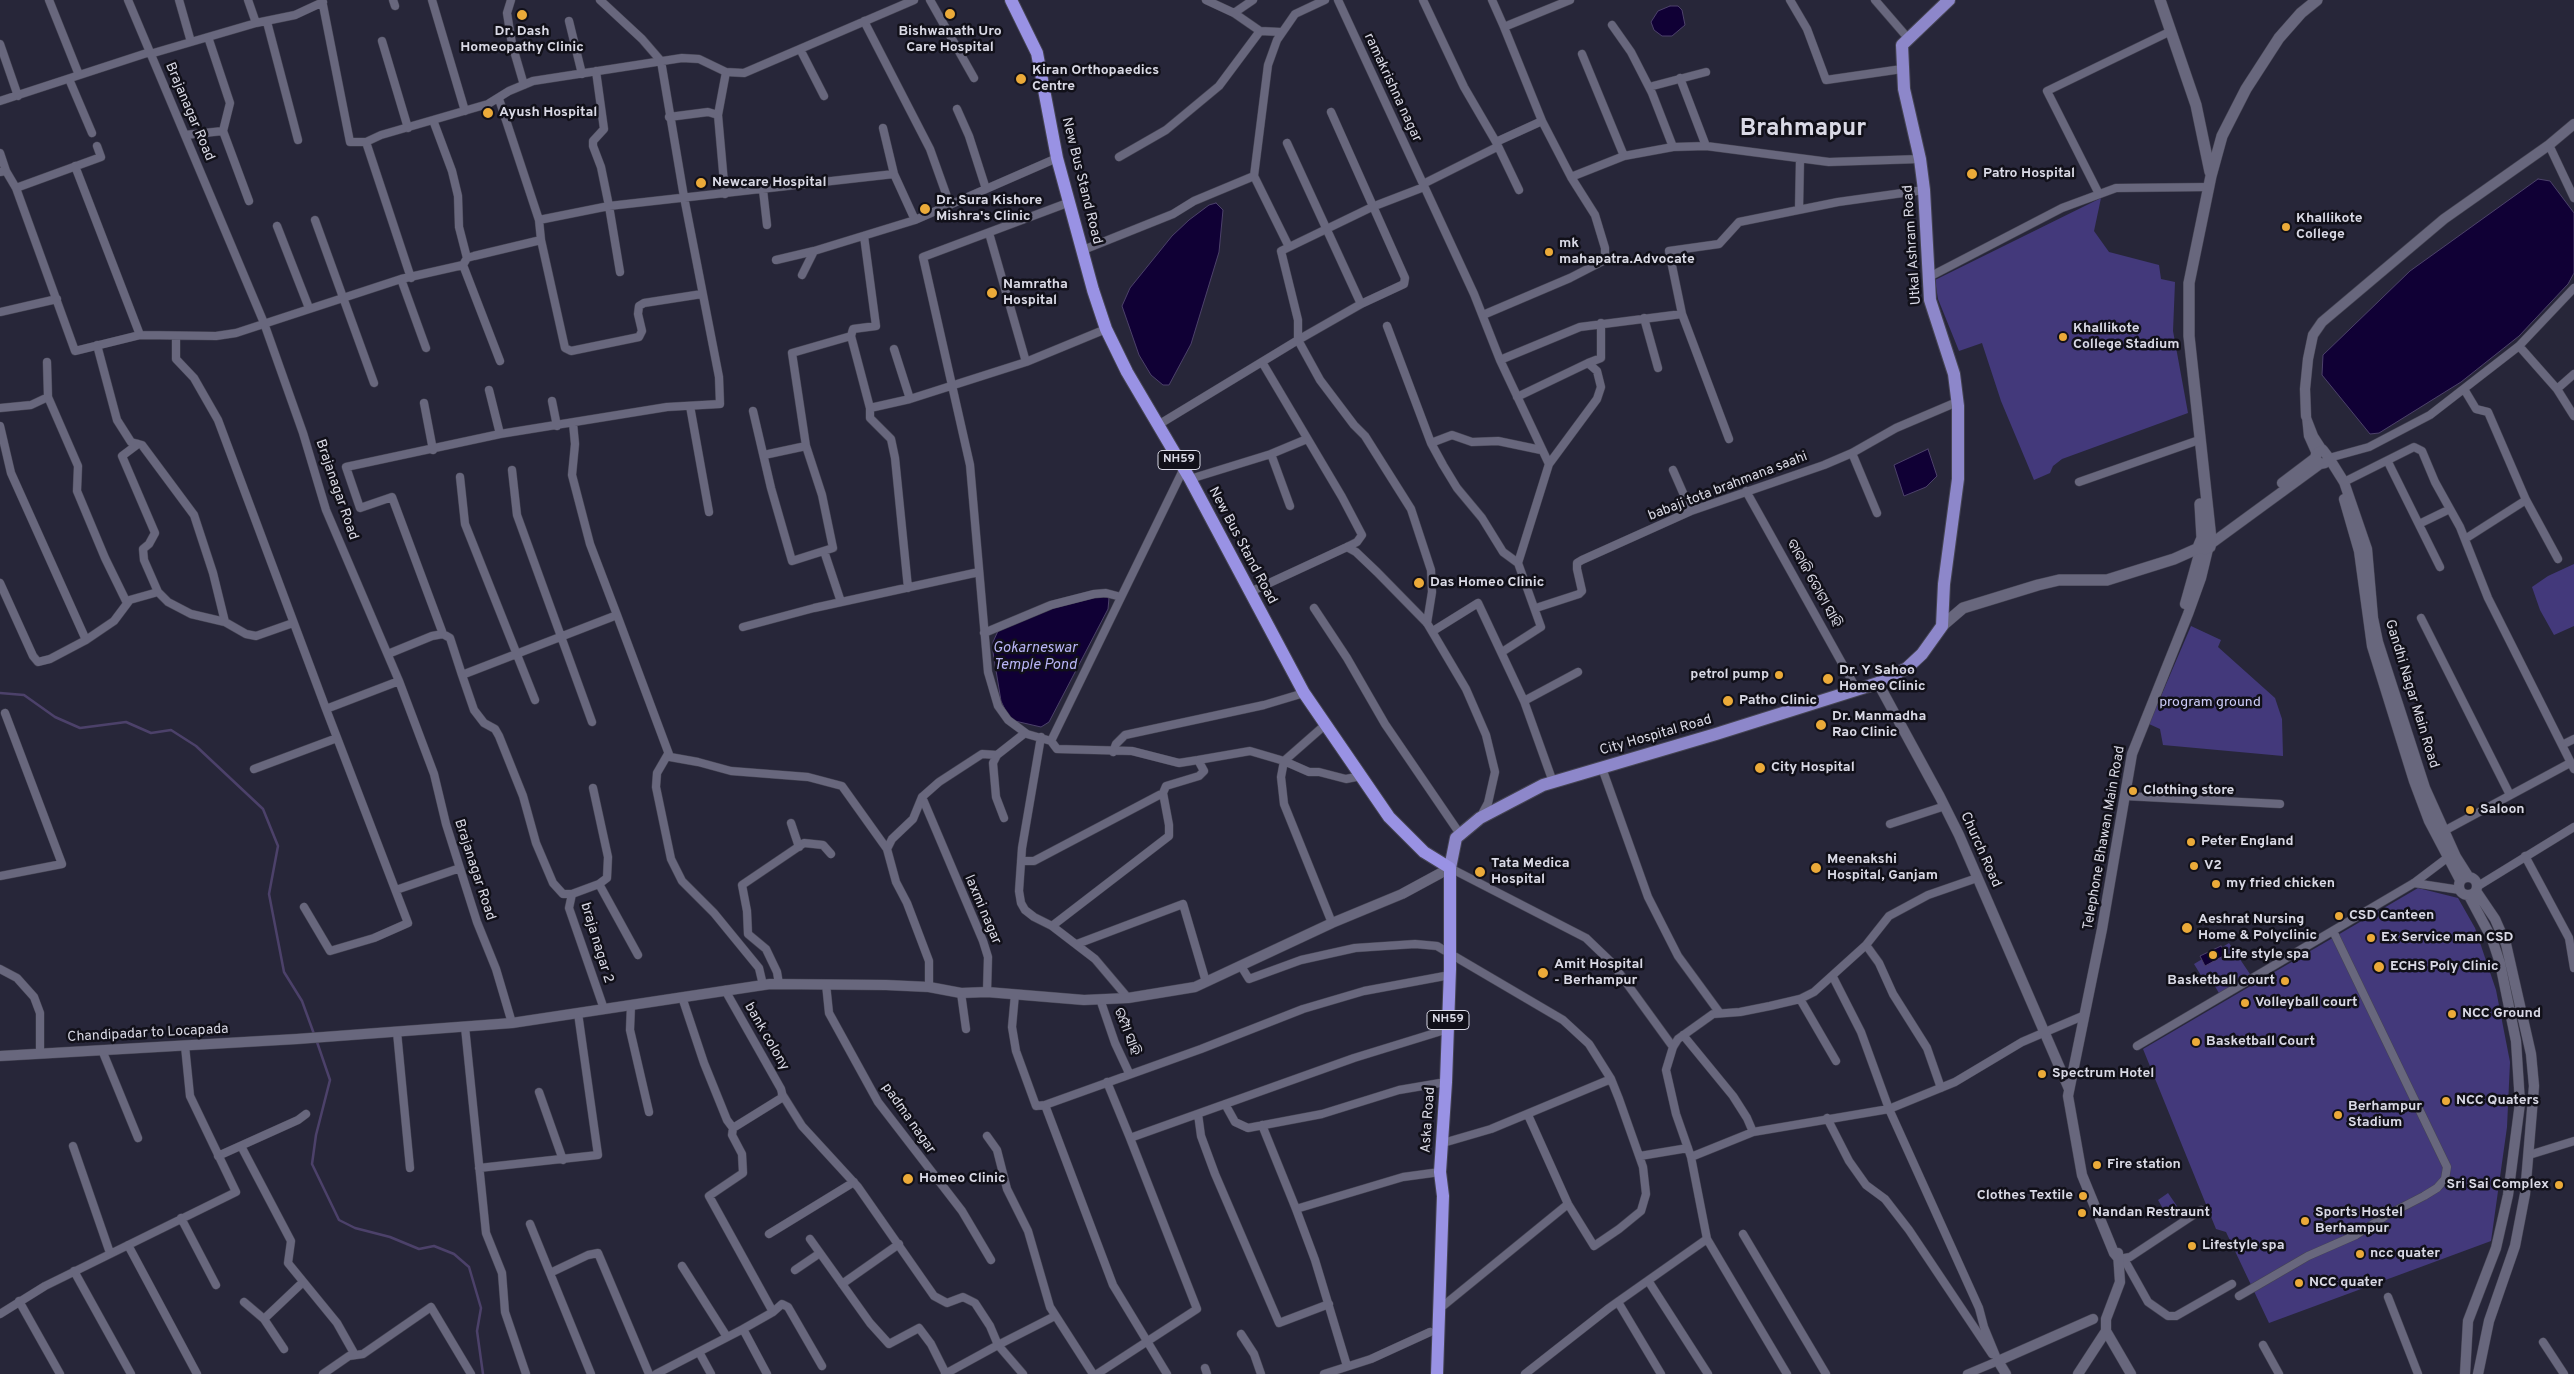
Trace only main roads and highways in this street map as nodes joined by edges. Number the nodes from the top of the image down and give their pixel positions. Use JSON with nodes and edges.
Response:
{"nodes":[{"id":1,"x":1011,"y":0,"type":"edge"},
{"id":2,"x":1949,"y":0,"type":"edge"},
{"id":3,"x":2160,"y":0,"type":"edge"},
{"id":4,"x":2317,"y":0,"type":"edge"},
{"id":5,"x":2204,"y":135,"type":"junction"},
{"id":6,"x":2222,"y":136,"type":"junction"},
{"id":7,"x":2210,"y":182,"type":"junction"},
{"id":8,"x":1942,"y":626,"type":"junction"},
{"id":9,"x":1450,"y":868,"type":"junction"},
{"id":10,"x":1440,"y":1172,"type":"junction"},
{"id":11,"x":1429,"y":1374,"type":"edge"},
{"id":12,"x":1436,"y":1374,"type":"edge"}],
"edges":[{"from":1,"to":9,"type":"highway","name":"New Bus Stand Road","number":"NH59"},
{"from":2,"to":8,"type":"main road","name":"Utkal Ashram Road"},
{"from":3,"to":5,"type":"main road"},
{"from":4,"to":6,"type":"main road"},
{"from":5,"to":6,"type":"main road"},
{"from":5,"to":7,"type":"main road"},
{"from":6,"to":7,"type":"main road"},
{"from":7,"to":8,"type":"main road"},
{"from":8,"to":9,"type":"main road","name":"City Hospital Road"},
{"from":9,"to":10,"type":"highway","name":"Aska Road","number":"NH59"},
{"from":10,"to":11,"type":"highway","number":"NH59"},
{"from":10,"to":12,"type":"highway","name":"Aska Road","number":"NH59"}]}
